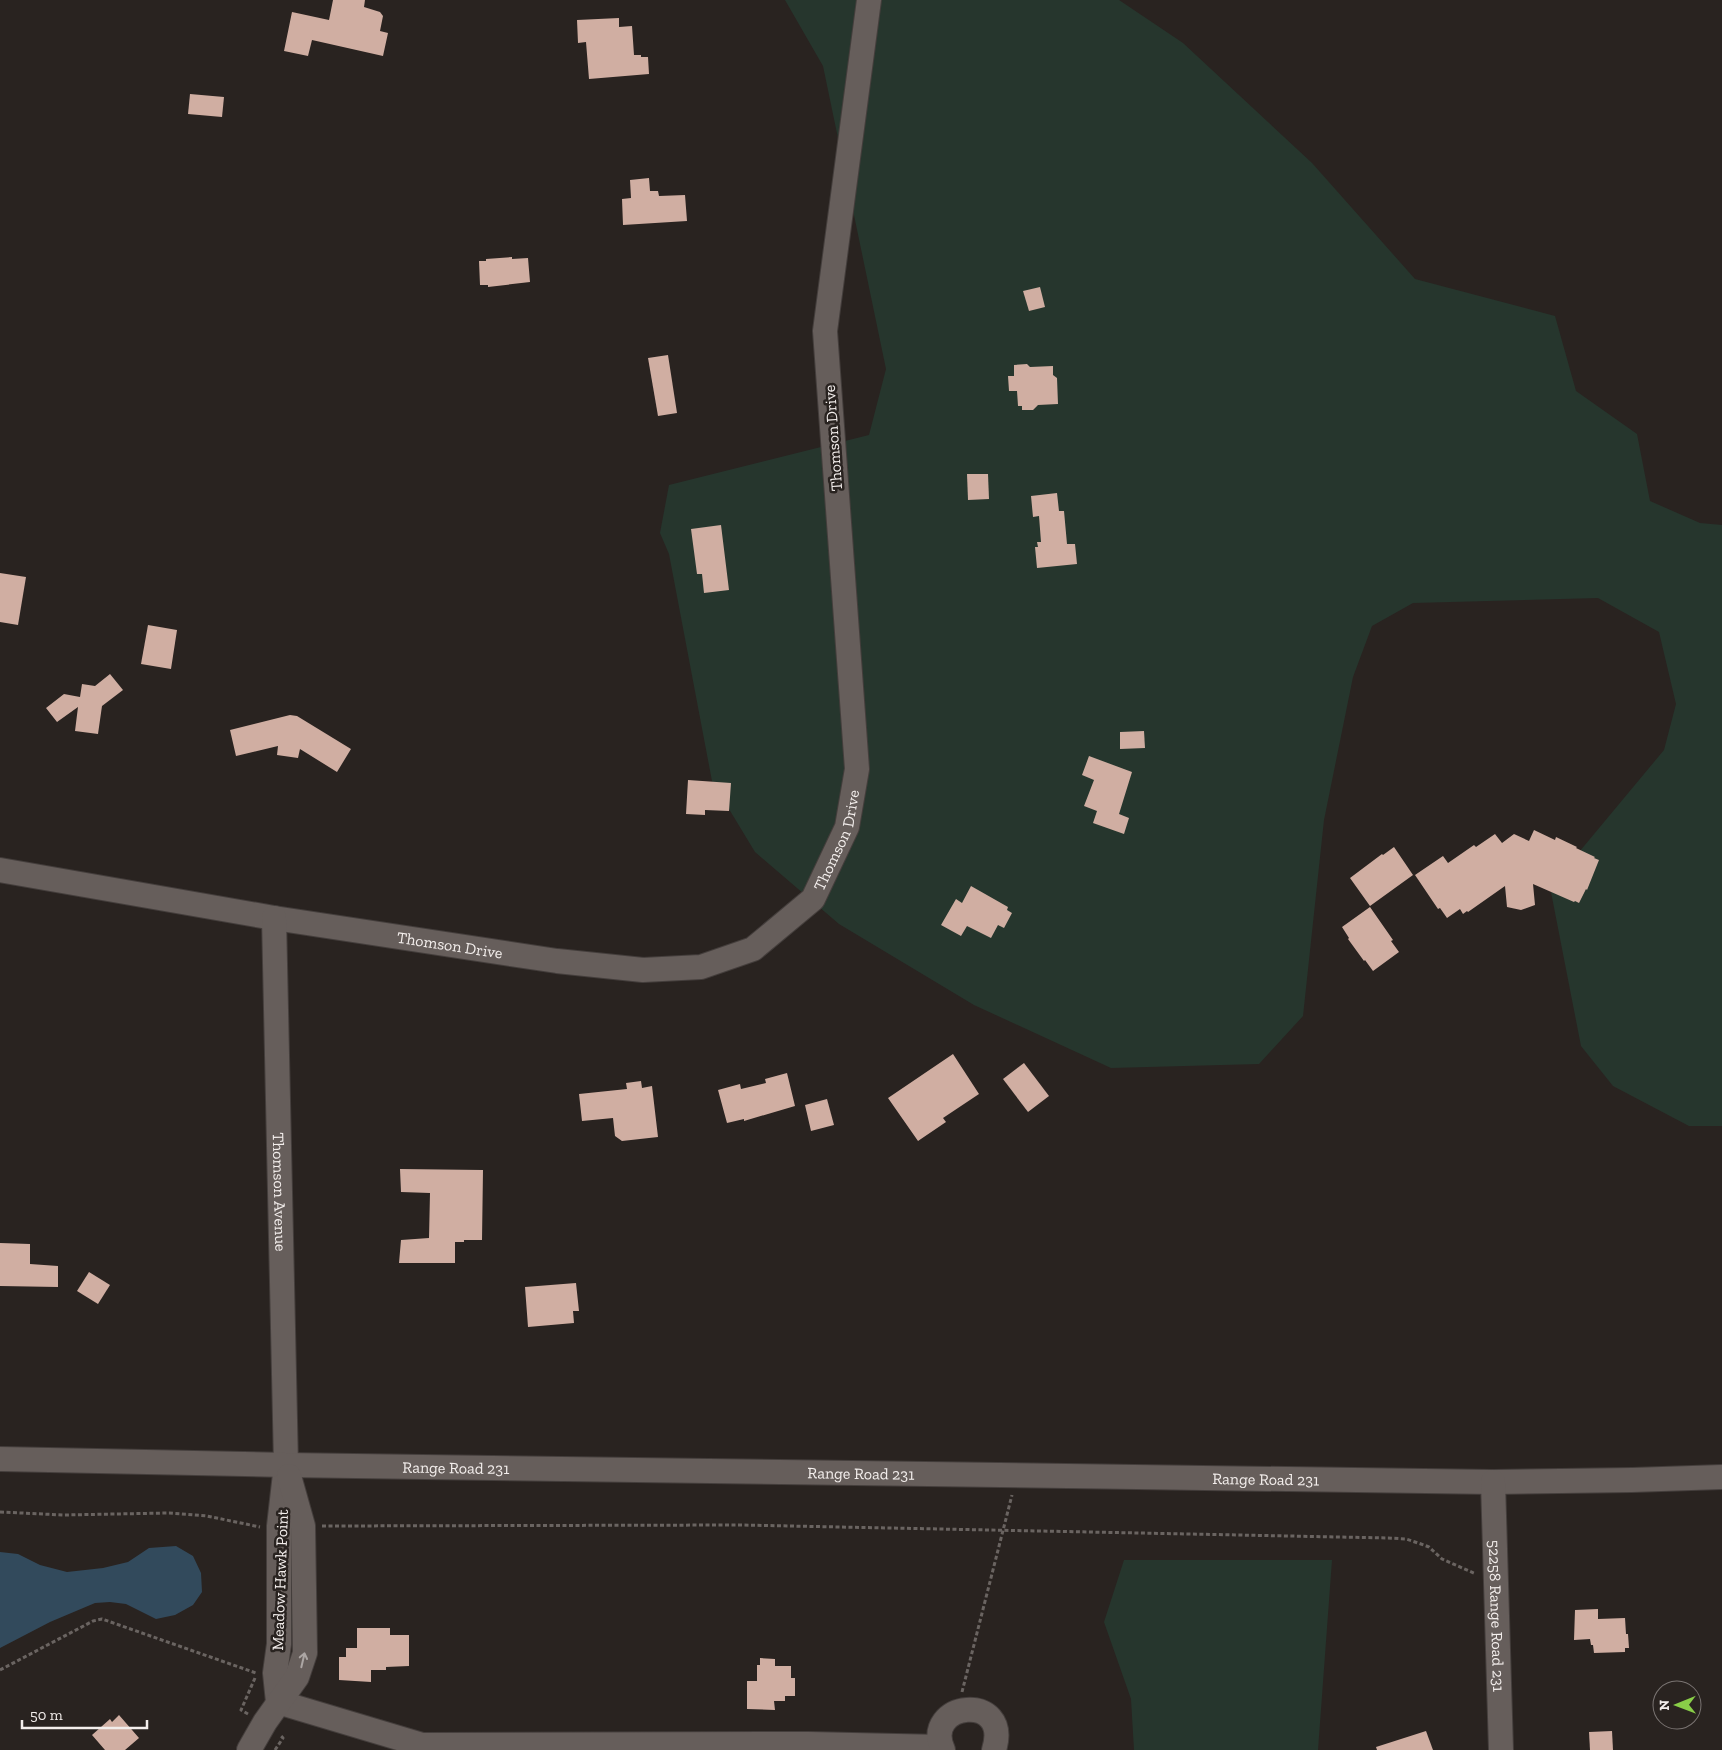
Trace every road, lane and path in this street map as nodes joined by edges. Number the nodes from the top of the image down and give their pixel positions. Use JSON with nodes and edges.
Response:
{"nodes":[{"id":1,"x":868,"y":0,"type":"edge"},
{"id":2,"x":0,"y":870,"type":"edge"},
{"id":3,"x":274,"y":918,"type":"junction"},
{"id":4,"x":0,"y":1459,"type":"edge"},
{"id":5,"x":286,"y":1465,"type":"junction"},
{"id":6,"x":1014,"y":1476,"type":"junction"},
{"id":7,"x":1722,"y":1477,"type":"edge"},
{"id":8,"x":1493,"y":1482,"type":"junction"},
{"id":9,"x":0,"y":1512,"type":"edge"},
{"id":10,"x":303,"y":1526,"type":"junction"},
{"id":11,"x":266,"y":1529,"type":"junction"},
{"id":12,"x":1004,"y":1530,"type":"junction"},
{"id":13,"x":1495,"y":1578,"type":"junction"},
{"id":14,"x":258,"y":1666,"type":"dead end"},
{"id":15,"x":0,"y":1670,"type":"edge"},
{"id":16,"x":278,"y":1702,"type":"junction"},
{"id":17,"x":961,"y":1710,"type":"junction"},
{"id":18,"x":451,"y":1748,"type":"edge"},
{"id":19,"x":942,"y":1749,"type":"edge"},
{"id":20,"x":249,"y":1750,"type":"edge"},
{"id":21,"x":994,"y":1750,"type":"edge"},
{"id":22,"x":1502,"y":1750,"type":"edge"}],
"edges":[{"from":1,"to":3,"type":"street","name":"Thomson Drive"},
{"from":2,"to":3,"type":"street","name":"Thomson Drive"},
{"from":3,"to":5,"type":"street","name":"Thomson Avenue"},
{"from":4,"to":5,"type":"street","name":"Range Road 231"},
{"from":5,"to":6,"type":"street","name":"Range Road 231"},
{"from":5,"to":10,"type":"street","name":"Meadow Hawk Point"},
{"from":5,"to":11,"type":"street","name":"Meadow Hawk Point"},
{"from":6,"to":8,"type":"street","name":"Range Road 231"},
{"from":6,"to":12,"type":"path"},
{"from":7,"to":8,"type":"street","name":"Range Road 231"},
{"from":8,"to":13,"type":"street","name":"52258 Range Road 231"},
{"from":9,"to":11,"type":"path"},
{"from":10,"to":12,"type":"path"},
{"from":16,"to":10,"type":"street","name":"Meadow Hawk Point","one_way":true},
{"from":11,"to":16,"type":"street","name":"Meadow Hawk Point"},
{"from":12,"to":13,"type":"path"},
{"from":12,"to":17,"type":"path"},
{"from":13,"to":22,"type":"street","name":"52258 Range Road 231"},
{"from":14,"to":15,"type":"path"},
{"from":16,"to":18,"type":"street"},
{"from":16,"to":20,"type":"street","name":"Meadow Hawk Point"},
{"from":17,"to":19,"type":"street"},
{"from":17,"to":21,"type":"street"},
{"from":18,"to":19,"type":"street"}]}
